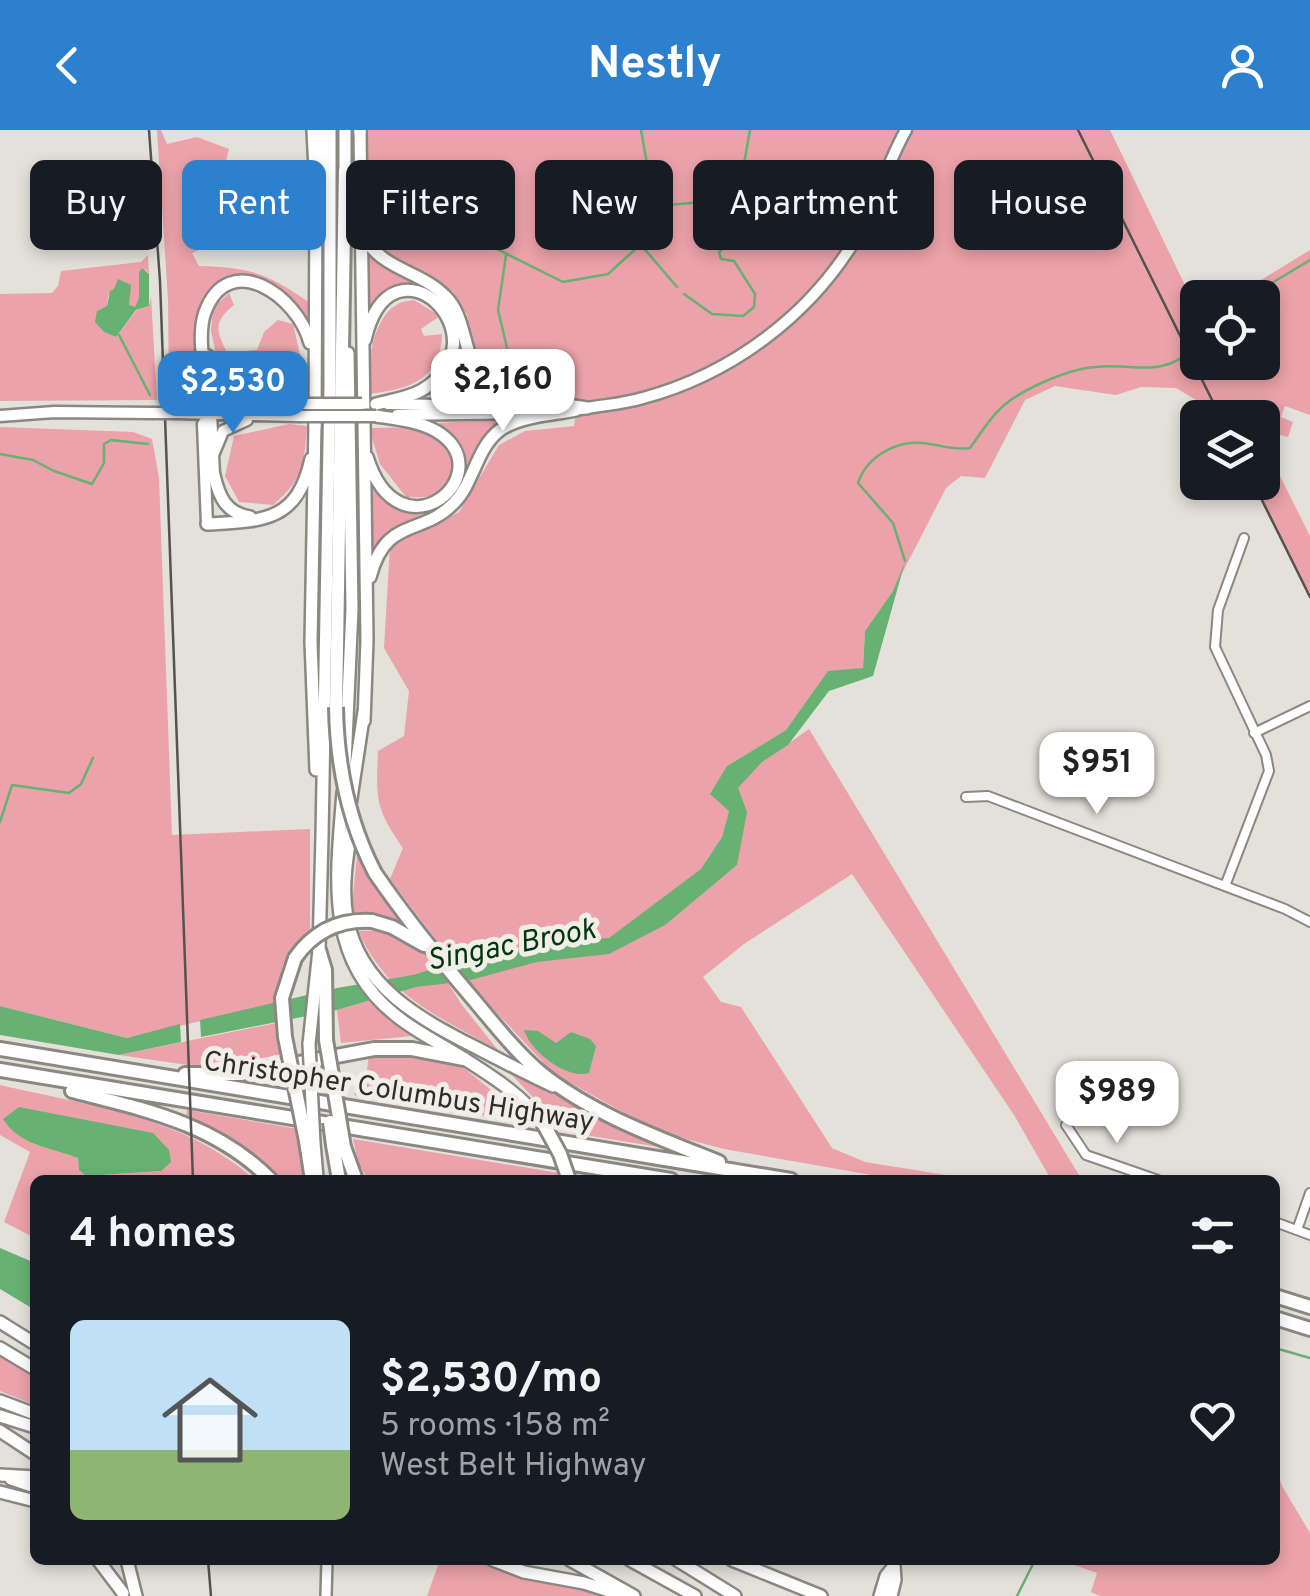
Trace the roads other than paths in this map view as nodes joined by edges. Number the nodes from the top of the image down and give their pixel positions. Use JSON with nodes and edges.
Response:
{"nodes":[{"id":1,"x":316,"y":130,"type":"edge"},
{"id":2,"x":330,"y":130,"type":"edge"},
{"id":3,"x":345,"y":130,"type":"edge"},
{"id":4,"x":360,"y":130,"type":"edge"},
{"id":5,"x":906,"y":130,"type":"edge"},
{"id":6,"x":360,"y":160,"type":"edge"},
{"id":7,"x":345,"y":171,"type":"junction"},
{"id":8,"x":360,"y":250,"type":"edge"},
{"id":9,"x":373,"y":250,"type":"edge"},
{"id":10,"x":330,"y":310,"type":"junction"},
{"id":11,"x":202,"y":332,"type":"junction"},
{"id":12,"x":361,"y":369,"type":"junction"},
{"id":13,"x":315,"y":377,"type":"junction"},
{"id":14,"x":282,"y":404,"type":"junction"},
{"id":15,"x":581,"y":409,"type":"junction"},
{"id":16,"x":299,"y":410,"type":"junction"},
{"id":17,"x":376,"y":410,"type":"junction"},
{"id":18,"x":211,"y":412,"type":"junction"},
{"id":19,"x":0,"y":416,"type":"edge"},
{"id":20,"x":262,"y":416,"type":"junction"},
{"id":21,"x":315,"y":424,"type":"junction"},
{"id":22,"x":362,"y":428,"type":"junction"},
{"id":23,"x":213,"y":455,"type":"junction"},
{"id":24,"x":214,"y":475,"type":"joint"},
{"id":25,"x":274,"y":516,"type":"junction"},
{"id":26,"x":207,"y":524,"type":"joint"},
{"id":27,"x":1244,"y":538,"type":"dead end"},
{"id":28,"x":367,"y":616,"type":"junction"},
{"id":29,"x":1310,"y":706,"type":"edge"},
{"id":30,"x":364,"y":712,"type":"junction"},
{"id":31,"x":1254,"y":733,"type":"junction"},
{"id":32,"x":966,"y":797,"type":"dead end"},
{"id":33,"x":322,"y":837,"type":"junction"},
{"id":34,"x":337,"y":883,"type":"junction"},
{"id":35,"x":1225,"y":886,"type":"junction"},
{"id":36,"x":1310,"y":922,"type":"edge"},
{"id":37,"x":319,"y":950,"type":"joint"},
{"id":38,"x":434,"y":952,"type":"junction"},
{"id":39,"x":370,"y":980,"type":"junction"},
{"id":40,"x":320,"y":986,"type":"junction"},
{"id":41,"x":0,"y":1049,"type":"edge"},
{"id":42,"x":464,"y":1059,"type":"junction"},
{"id":43,"x":0,"y":1071,"type":"edge"},
{"id":44,"x":136,"y":1073,"type":"junction"},
{"id":45,"x":578,"y":1097,"type":"junction"},
{"id":46,"x":544,"y":1123,"type":"joint"},
{"id":47,"x":1066,"y":1124,"type":"dead end"},
{"id":48,"x":310,"y":1142,"type":"junction"},
{"id":49,"x":338,"y":1146,"type":"junction"},
{"id":50,"x":745,"y":1172,"type":"junction"},
{"id":51,"x":266,"y":1175,"type":"edge"},
{"id":52,"x":313,"y":1175,"type":"edge"},
{"id":53,"x":339,"y":1175,"type":"edge"},
{"id":54,"x":353,"y":1175,"type":"edge"},
{"id":55,"x":569,"y":1175,"type":"edge"},
{"id":56,"x":640,"y":1175,"type":"edge"},
{"id":57,"x":762,"y":1175,"type":"edge"},
{"id":58,"x":1144,"y":1175,"type":"edge"},
{"id":59,"x":1310,"y":1193,"type":"edge"},
{"id":60,"x":1280,"y":1224,"type":"edge"},
{"id":61,"x":1297,"y":1230,"type":"junction"},
{"id":62,"x":1310,"y":1234,"type":"edge"},
{"id":63,"x":1280,"y":1298,"type":"edge"},
{"id":64,"x":1310,"y":1307,"type":"edge"},
{"id":65,"x":1280,"y":1319,"type":"edge"},
{"id":66,"x":0,"y":1322,"type":"edge"},
{"id":67,"x":1310,"y":1328,"type":"edge"},
{"id":68,"x":0,"y":1332,"type":"edge"},
{"id":69,"x":30,"y":1341,"type":"edge"},
{"id":70,"x":30,"y":1342,"type":"edge"},
{"id":71,"x":0,"y":1348,"type":"edge"},
{"id":72,"x":30,"y":1366,"type":"edge"},
{"id":73,"x":0,"y":1401,"type":"edge"},
{"id":74,"x":30,"y":1412,"type":"edge"},
{"id":75,"x":0,"y":1416,"type":"edge"},
{"id":76,"x":30,"y":1426,"type":"edge"},
{"id":77,"x":0,"y":1431,"type":"edge"},
{"id":78,"x":30,"y":1451,"type":"edge"},
{"id":79,"x":4,"y":1476,"type":"edge"},
{"id":80,"x":30,"y":1476,"type":"edge"},
{"id":81,"x":30,"y":1485,"type":"edge"},
{"id":82,"x":0,"y":1492,"type":"edge"},
{"id":83,"x":30,"y":1501,"type":"edge"},
{"id":84,"x":102,"y":1565,"type":"edge"},
{"id":85,"x":109,"y":1565,"type":"edge"},
{"id":86,"x":127,"y":1565,"type":"edge"},
{"id":87,"x":327,"y":1565,"type":"edge"},
{"id":88,"x":506,"y":1565,"type":"edge"},
{"id":89,"x":579,"y":1565,"type":"edge"},
{"id":90,"x":639,"y":1565,"type":"edge"},
{"id":91,"x":685,"y":1565,"type":"edge"},
{"id":92,"x":744,"y":1565,"type":"edge"},
{"id":93,"x":894,"y":1565,"type":"edge"},
{"id":94,"x":895,"y":1565,"type":"edge"},
{"id":95,"x":128,"y":1595,"type":"edge"},
{"id":96,"x":819,"y":1595,"type":"edge"},
{"id":97,"x":326,"y":1596,"type":"edge"},
{"id":98,"x":625,"y":1596,"type":"edge"},
{"id":99,"x":634,"y":1596,"type":"edge"},
{"id":100,"x":696,"y":1596,"type":"edge"},
{"id":101,"x":735,"y":1596,"type":"edge"},
{"id":102,"x":880,"y":1596,"type":"edge"},
{"id":103,"x":891,"y":1596,"type":"edge"}],
"edges":[{"from":1,"to":10,"type":"main road"},
{"from":1,"to":13,"type":"main road"},
{"from":2,"to":10,"type":"main road"},
{"from":3,"to":7,"type":"main road"},
{"from":4,"to":6,"type":"main road"},
{"from":5,"to":15,"type":"main road"},
{"from":7,"to":34,"type":"main road"},
{"from":7,"to":38,"type":"highway","bridge":true},
{"from":8,"to":12,"type":"main road"},
{"from":9,"to":15,"type":"main road"},
{"from":10,"to":33,"type":"main road"},
{"from":11,"to":13,"type":"main road"},
{"from":11,"to":14,"type":"main road"},
{"from":11,"to":18,"type":"main road"},
{"from":12,"to":17,"type":"main road"},
{"from":12,"to":22,"type":"main road"},
{"from":13,"to":21,"type":"main road"},
{"from":14,"to":16,"type":"main road"},
{"from":14,"to":18,"type":"main road"},
{"from":15,"to":17,"type":"main road"},
{"from":15,"to":28,"type":"main road"},
{"from":16,"to":17,"type":"main road","bridge":true},
{"from":16,"to":20,"type":"main road"},
{"from":17,"to":22,"type":"main road"},
{"from":18,"to":19,"type":"main road","bridge":true},
{"from":18,"to":20,"type":"main road"},
{"from":18,"to":23,"type":"main road"},
{"from":18,"to":26,"type":"main road"},
{"from":20,"to":23,"type":"main road"},
{"from":21,"to":25,"type":"main road"},
{"from":21,"to":33,"type":"main road"},
{"from":22,"to":28,"type":"main road"},
{"from":23,"to":24,"type":"main road"},
{"from":24,"to":25,"type":"main road"},
{"from":25,"to":26,"type":"main road"},
{"from":27,"to":31,"type":"street"},
{"from":28,"to":30,"type":"main road"},
{"from":29,"to":31,"type":"street"},
{"from":30,"to":34,"type":"main road"},
{"from":30,"to":39,"type":"main road"},
{"from":31,"to":35,"type":"street"},
{"from":32,"to":35,"type":"street"},
{"from":33,"to":37,"type":"main road"},
{"from":34,"to":39,"type":"main road"},
{"from":35,"to":36,"type":"street"},
{"from":37,"to":40,"type":"highway"},
{"from":38,"to":45,"type":"highway"},
{"from":38,"to":48,"type":"highway","bridge":true},
{"from":39,"to":42,"type":"main road"},
{"from":39,"to":45,"type":"main road"},
{"from":40,"to":48,"type":"main road","bridge":true},
{"from":40,"to":49,"type":"highway","bridge":true},
{"from":41,"to":44,"type":"highway","name":"Christopher Columbus Highway"},
{"from":42,"to":44,"type":"highway"},
{"from":42,"to":46,"type":"main road"},
{"from":43,"to":51,"type":"highway"},
{"from":43,"to":56,"type":"highway","name":"Christopher Columbus Highway"},
{"from":44,"to":50,"type":"highway","name":"Christopher Columbus Highway"},
{"from":45,"to":50,"type":"highway"},
{"from":46,"to":55,"type":"highway","bridge":true},
{"from":47,"to":58,"type":"street"},
{"from":48,"to":52,"type":"highway"},
{"from":49,"to":53,"type":"highway"},
{"from":49,"to":54,"type":"highway"},
{"from":50,"to":57,"type":"highway","name":"Christopher Columbus Highway"},
{"from":59,"to":61,"type":"street"},
{"from":60,"to":61,"type":"street"},
{"from":61,"to":62,"type":"street"},
{"from":63,"to":64,"type":"highway"},
{"from":65,"to":67,"type":"highway"},
{"from":66,"to":69,"type":"main road"},
{"from":68,"to":70,"type":"main road"},
{"from":71,"to":72,"type":"main road"},
{"from":73,"to":74,"type":"main road"},
{"from":75,"to":76,"type":"main road"},
{"from":77,"to":78,"type":"main road"},
{"from":79,"to":80,"type":"main road"},
{"from":79,"to":81,"type":"main road"},
{"from":82,"to":83,"type":"main road"},
{"from":84,"to":95,"type":"main road"},
{"from":85,"to":95,"type":"main road"},
{"from":86,"to":95,"type":"main road"},
{"from":87,"to":97,"type":"street"},
{"from":88,"to":98,"type":"main road"},
{"from":89,"to":99,"type":"main road"},
{"from":90,"to":100,"type":"main road"},
{"from":91,"to":101,"type":"main road"},
{"from":92,"to":96,"type":"main road"},
{"from":93,"to":102,"type":"main road"},
{"from":94,"to":103,"type":"main road"}]}
